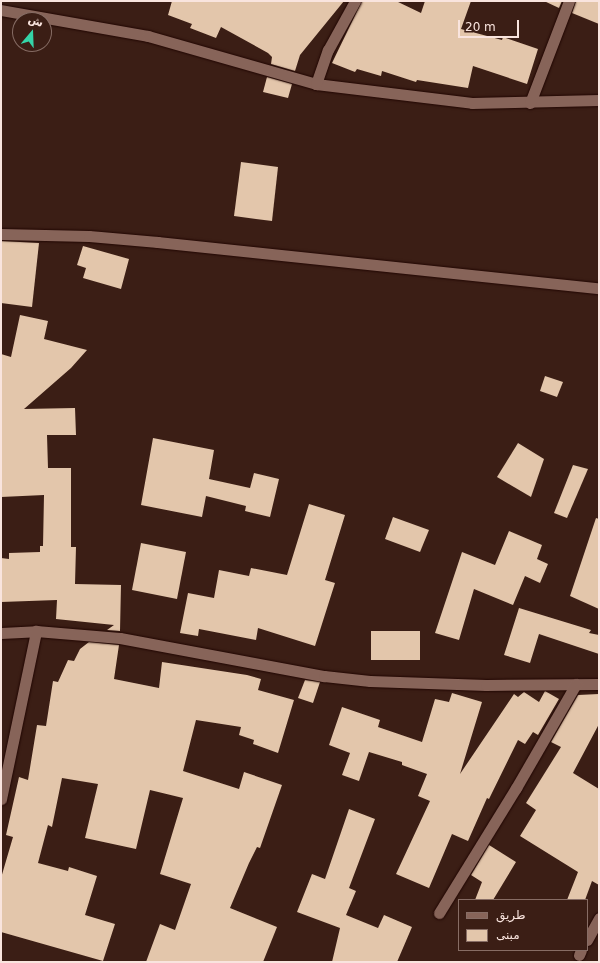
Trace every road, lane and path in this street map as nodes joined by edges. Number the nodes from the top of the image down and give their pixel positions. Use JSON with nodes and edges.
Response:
{"nodes":[{"id":1,"x":356,"y":1,"type":"edge"},
{"id":2,"x":568,"y":1,"type":"edge"},
{"id":3,"x":1,"y":10,"type":"edge"},
{"id":4,"x":316,"y":84,"type":"junction"},
{"id":5,"x":599,"y":100,"type":"edge"},
{"id":6,"x":530,"y":103,"type":"junction"},
{"id":7,"x":1,"y":234,"type":"edge"},
{"id":8,"x":599,"y":288,"type":"edge"},
{"id":9,"x":36,"y":631,"type":"junction"},
{"id":10,"x":1,"y":633,"type":"edge"},
{"id":11,"x":576,"y":684,"type":"junction"},
{"id":12,"x":599,"y":684,"type":"edge"},
{"id":13,"x":1,"y":799,"type":"edge"},
{"id":14,"x":439,"y":913,"type":"dead end"},
{"id":15,"x":599,"y":918,"type":"edge"},
{"id":16,"x":588,"y":938,"type":"edge"}],
"edges":[{"from":1,"to":4,"type":"street"},
{"from":2,"to":6,"type":"street"},
{"from":3,"to":4,"type":"street"},
{"from":4,"to":6,"type":"street"},
{"from":5,"to":6,"type":"street"},
{"from":7,"to":8,"type":"street"},
{"from":9,"to":10,"type":"street"},
{"from":9,"to":11,"type":"street"},
{"from":9,"to":13,"type":"street"},
{"from":11,"to":12,"type":"street"},
{"from":11,"to":14,"type":"street"},
{"from":15,"to":16,"type":"street"}]}
